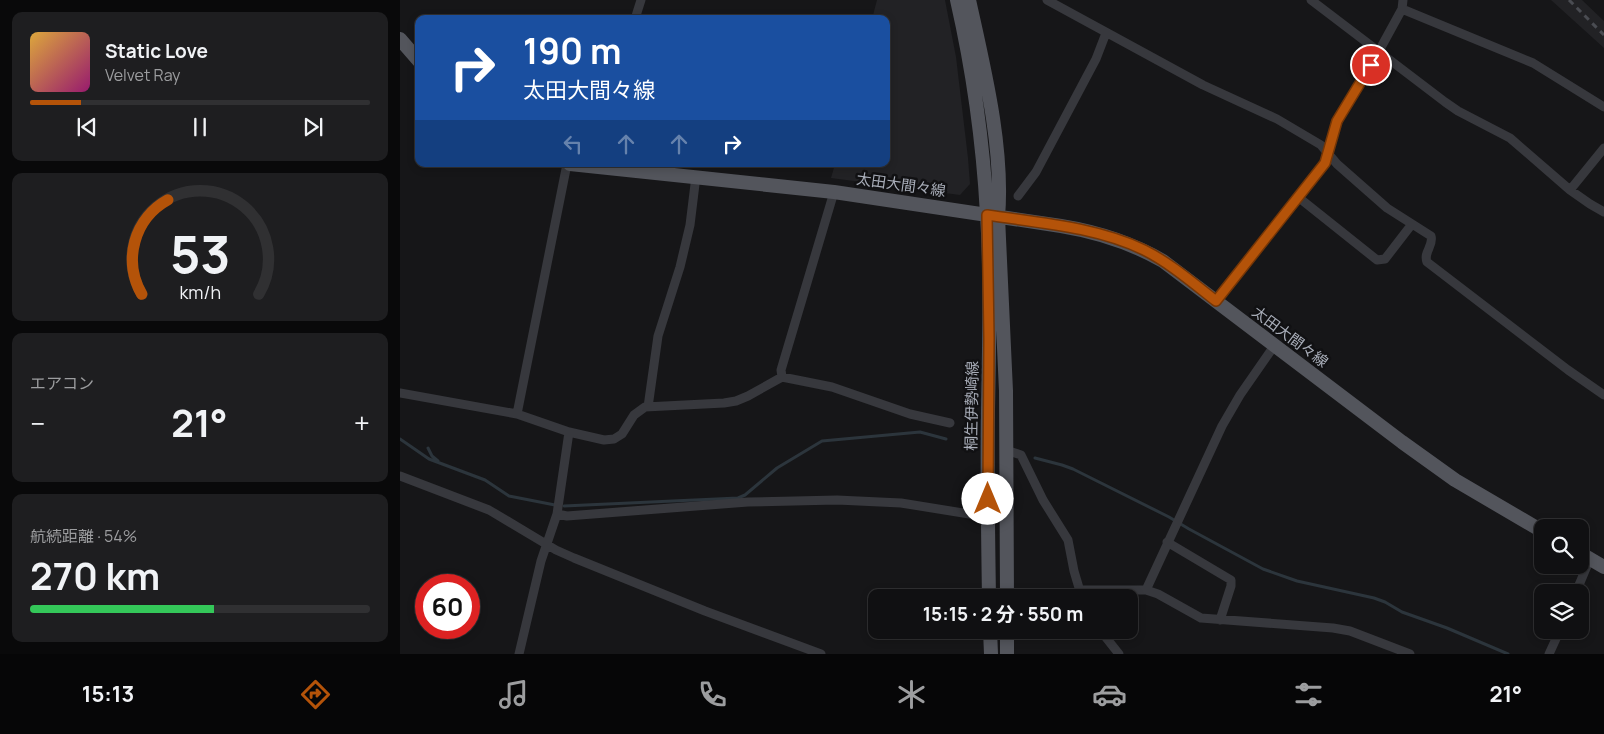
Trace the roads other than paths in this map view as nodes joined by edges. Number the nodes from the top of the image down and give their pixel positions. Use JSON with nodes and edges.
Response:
{"nodes":[{"id":1,"x":641,"y":0,"type":"edge"},
{"id":2,"x":957,"y":0,"type":"edge"},
{"id":3,"x":969,"y":0,"type":"edge"},
{"id":4,"x":1047,"y":0,"type":"edge"},
{"id":5,"x":1311,"y":0,"type":"edge"},
{"id":6,"x":1402,"y":5,"type":"edge"},
{"id":7,"x":637,"y":15,"type":"edge"},
{"id":8,"x":1106,"y":33,"type":"junction"},
{"id":9,"x":400,"y":39,"type":"edge"},
{"id":10,"x":1379,"y":51,"type":"junction"},
{"id":11,"x":415,"y":57,"type":"edge"},
{"id":12,"x":1604,"y":107,"type":"edge"},
{"id":13,"x":1604,"y":148,"type":"edge"},
{"id":14,"x":1328,"y":154,"type":"junction"},
{"id":15,"x":568,"y":167,"type":"edge"},
{"id":16,"x":609,"y":167,"type":"edge"},
{"id":17,"x":696,"y":176,"type":"junction"},
{"id":18,"x":1570,"y":190,"type":"junction"},
{"id":19,"x":834,"y":192,"type":"junction"},
{"id":20,"x":1018,"y":196,"type":"dead end"},
{"id":21,"x":1298,"y":197,"type":"junction"},
{"id":22,"x":1604,"y":212,"type":"edge"},
{"id":23,"x":993,"y":216,"type":"junction"},
{"id":24,"x":1412,"y":224,"type":"junction"},
{"id":25,"x":1216,"y":301,"type":"junction"},
{"id":26,"x":1274,"y":346,"type":"junction"},
{"id":27,"x":782,"y":377,"type":"junction"},
{"id":28,"x":400,"y":393,"type":"edge"},
{"id":29,"x":1604,"y":395,"type":"edge"},
{"id":30,"x":648,"y":407,"type":"junction"},
{"id":31,"x":517,"y":414,"type":"junction"},
{"id":32,"x":950,"y":423,"type":"dead end"},
{"id":33,"x":569,"y":432,"type":"junction"},
{"id":34,"x":1006,"y":450,"type":"junction"},
{"id":35,"x":400,"y":476,"type":"edge"},
{"id":36,"x":557,"y":514,"type":"junction"},
{"id":37,"x":988,"y":517,"type":"junction"},
{"id":38,"x":1534,"y":526,"type":"edge"},
{"id":39,"x":1167,"y":542,"type":"junction"},
{"id":40,"x":548,"y":544,"type":"junction"},
{"id":41,"x":1589,"y":558,"type":"edge"},
{"id":42,"x":1604,"y":567,"type":"edge"},
{"id":43,"x":989,"y":589,"type":"edge"},
{"id":44,"x":1007,"y":589,"type":"edge"},
{"id":45,"x":1080,"y":589,"type":"edge"},
{"id":46,"x":1138,"y":590,"type":"edge"},
{"id":47,"x":1146,"y":590,"type":"junction"},
{"id":48,"x":1220,"y":620,"type":"junction"},
{"id":49,"x":990,"y":639,"type":"edge"},
{"id":50,"x":1007,"y":639,"type":"edge"},
{"id":51,"x":1107,"y":639,"type":"edge"},
{"id":52,"x":1556,"y":639,"type":"edge"},
{"id":53,"x":1390,"y":650,"type":"edge"},
{"id":54,"x":519,"y":654,"type":"edge"},
{"id":55,"x":821,"y":654,"type":"edge"},
{"id":56,"x":991,"y":654,"type":"edge"},
{"id":57,"x":1007,"y":654,"type":"edge"},
{"id":58,"x":1119,"y":654,"type":"edge"},
{"id":59,"x":1410,"y":654,"type":"edge"},
{"id":60,"x":1549,"y":654,"type":"edge"}],
"edges":[{"from":1,"to":7,"type":"street"},
{"from":2,"to":23,"type":"main road","name":"桐生伊勢崎線"},
{"from":3,"to":23,"type":"main road","name":"桐生伊勢崎線"},
{"from":4,"to":8,"type":"street"},
{"from":5,"to":10,"type":"street"},
{"from":6,"to":10,"type":"street"},
{"from":6,"to":12,"type":"street"},
{"from":8,"to":14,"type":"street"},
{"from":8,"to":20,"type":"street"},
{"from":9,"to":11,"type":"main road"},
{"from":10,"to":14,"type":"street"},
{"from":10,"to":18,"type":"street"},
{"from":13,"to":18,"type":"street"},
{"from":14,"to":21,"type":"street"},
{"from":14,"to":24,"type":"street"},
{"from":15,"to":31,"type":"street"},
{"from":16,"to":17,"type":"main road","name":"太田大間々線"},
{"from":17,"to":19,"type":"main road","name":"太田大間々線"},
{"from":17,"to":30,"type":"street"},
{"from":18,"to":22,"type":"street"},
{"from":19,"to":23,"type":"main road","name":"太田大間々線"},
{"from":19,"to":27,"type":"street"},
{"from":21,"to":24,"type":"street"},
{"from":21,"to":25,"type":"street"},
{"from":23,"to":25,"type":"main road","name":"太田大間々線"},
{"from":23,"to":34,"type":"main road","name":"桐生伊勢崎線"},
{"from":23,"to":37,"type":"main road","name":"桐生伊勢崎線"},
{"from":24,"to":29,"type":"street"},
{"from":25,"to":26,"type":"main road","name":"太田大間々線"},
{"from":26,"to":38,"type":"main road","name":"太田大間々線"},
{"from":26,"to":39,"type":"street"},
{"from":27,"to":30,"type":"street"},
{"from":27,"to":32,"type":"street"},
{"from":28,"to":31,"type":"street"},
{"from":30,"to":33,"type":"street"},
{"from":31,"to":33,"type":"street"},
{"from":33,"to":36,"type":"street"},
{"from":34,"to":44,"type":"main road","name":"桐生伊勢崎線"},
{"from":34,"to":45,"type":"street"},
{"from":35,"to":40,"type":"street"},
{"from":36,"to":37,"type":"street"},
{"from":36,"to":40,"type":"street"},
{"from":37,"to":43,"type":"main road","name":"桐生伊勢崎線"},
{"from":39,"to":47,"type":"street"},
{"from":39,"to":48,"type":"street"},
{"from":40,"to":54,"type":"street"},
{"from":40,"to":55,"type":"street"},
{"from":41,"to":42,"type":"main road"},
{"from":46,"to":47,"type":"street"},
{"from":47,"to":48,"type":"street"},
{"from":48,"to":53,"type":"street"},
{"from":49,"to":56,"type":"main road"},
{"from":50,"to":57,"type":"main road"},
{"from":51,"to":58,"type":"street"},
{"from":52,"to":60,"type":"street"},
{"from":53,"to":59,"type":"street"}]}
